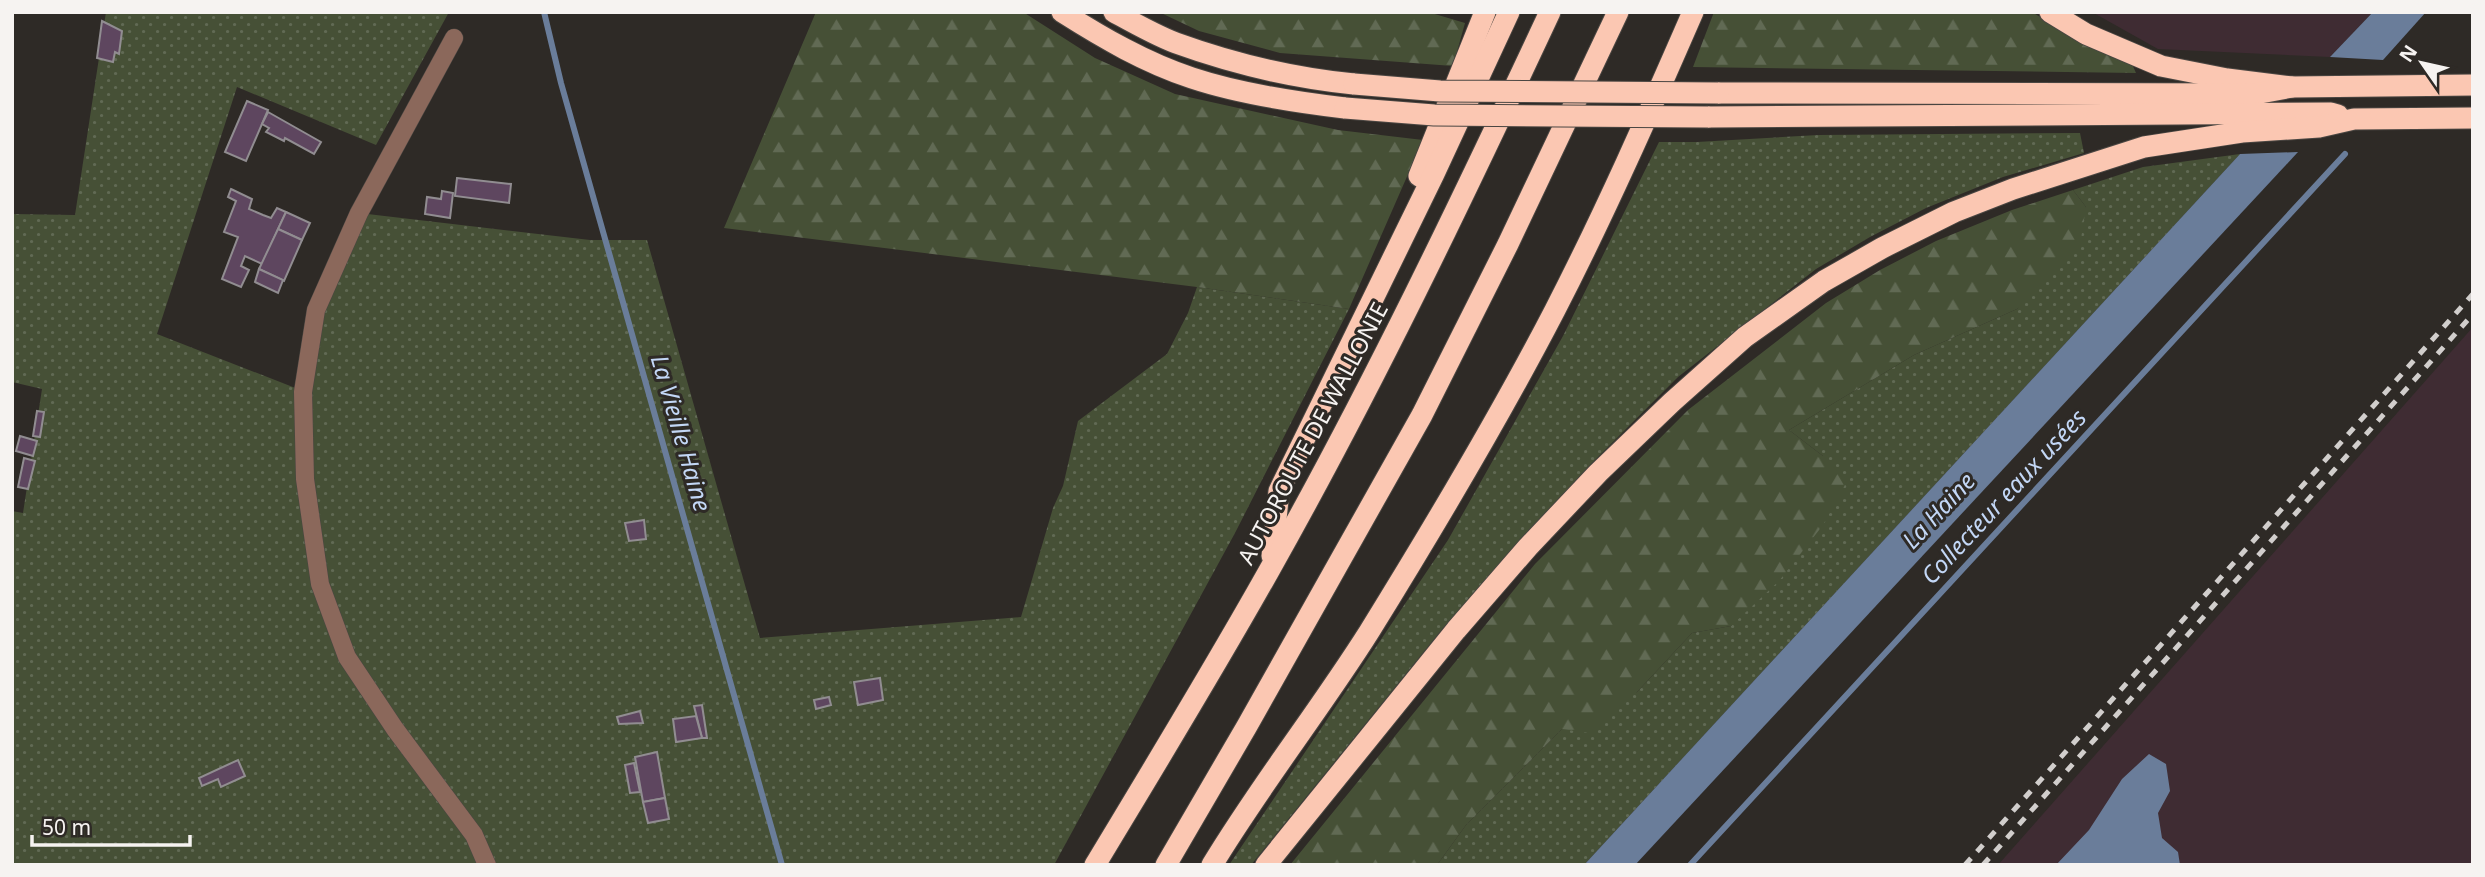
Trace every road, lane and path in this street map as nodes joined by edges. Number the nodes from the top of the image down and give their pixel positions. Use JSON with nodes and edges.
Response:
{"nodes":[{"id":1,"x":1062,"y":12,"type":"edge"},
{"id":2,"x":1114,"y":12,"type":"edge"},
{"id":3,"x":1485,"y":12,"type":"edge"},
{"id":4,"x":1509,"y":12,"type":"edge"},
{"id":5,"x":1550,"y":12,"type":"edge"},
{"id":6,"x":1618,"y":12,"type":"edge"},
{"id":7,"x":1693,"y":12,"type":"edge"},
{"id":8,"x":2050,"y":12,"type":"edge"},
{"id":9,"x":454,"y":38,"type":"dead end"},
{"id":10,"x":2473,"y":85,"type":"edge"},
{"id":11,"x":2292,"y":87,"type":"junction"},
{"id":12,"x":2473,"y":118,"type":"edge"},
{"id":13,"x":2354,"y":119,"type":"junction"},
{"id":14,"x":1381,"y":283,"type":"junction"},
{"id":15,"x":1270,"y":568,"type":"junction"},
{"id":16,"x":487,"y":865,"type":"edge"},
{"id":17,"x":1095,"y":865,"type":"edge"},
{"id":18,"x":1166,"y":865,"type":"edge"},
{"id":19,"x":1212,"y":865,"type":"edge"},
{"id":20,"x":1266,"y":865,"type":"edge"}],
"edges":[{"from":1,"to":13,"type":"highway","bridge":true},
{"from":2,"to":11,"type":"highway","bridge":true},
{"from":3,"to":14,"type":"highway"},
{"from":4,"to":14,"type":"highway"},
{"from":5,"to":15,"type":"highway","name":"AUTOROUTE DE WALLONIE"},
{"from":6,"to":18,"type":"highway"},
{"from":7,"to":19,"type":"highway"},
{"from":8,"to":11,"type":"highway"},
{"from":9,"to":16,"type":"street"},
{"from":10,"to":11,"type":"highway"},
{"from":12,"to":13,"type":"highway"},
{"from":13,"to":20,"type":"highway"},
{"from":14,"to":15,"type":"highway"},
{"from":15,"to":17,"type":"highway","name":"AUTOROUTE DE WALLONIE"}]}
